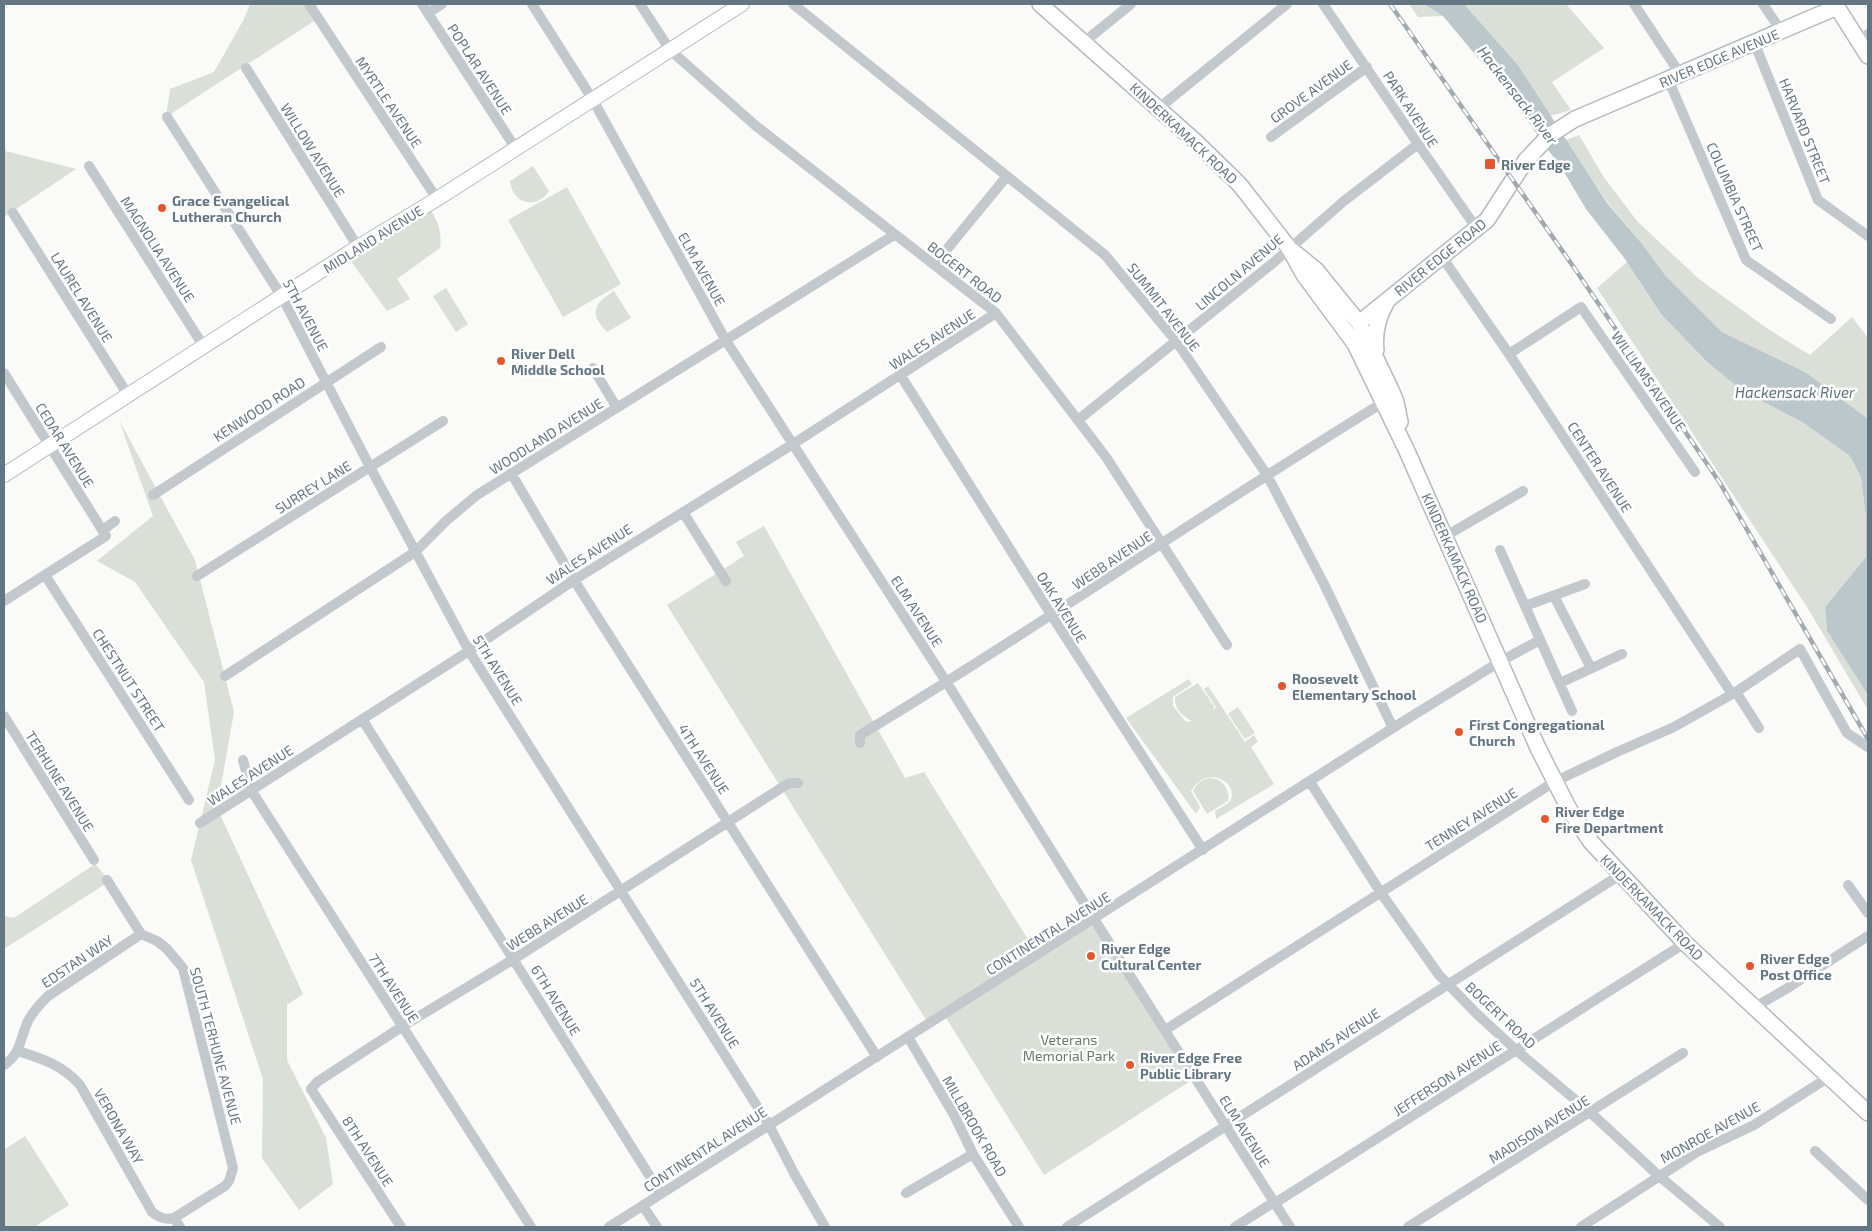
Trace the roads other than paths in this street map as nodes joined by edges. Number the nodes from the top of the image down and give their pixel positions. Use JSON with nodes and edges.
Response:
{"nodes":[{"id":1,"x":308,"y":4,"type":"edge"},
{"id":2,"x":422,"y":4,"type":"edge"},
{"id":3,"x":442,"y":4,"type":"edge"},
{"id":4,"x":532,"y":4,"type":"edge"},
{"id":5,"x":640,"y":4,"type":"edge"},
{"id":6,"x":742,"y":4,"type":"edge"},
{"id":7,"x":793,"y":4,"type":"edge"},
{"id":8,"x":1040,"y":4,"type":"edge"},
{"id":9,"x":1131,"y":4,"type":"edge"},
{"id":10,"x":1287,"y":4,"type":"edge"},
{"id":11,"x":1323,"y":4,"type":"edge"},
{"id":12,"x":1634,"y":4,"type":"edge"},
{"id":13,"x":1763,"y":4,"type":"edge"},
{"id":14,"x":1835,"y":5,"type":"edge"},
{"id":15,"x":428,"y":13,"type":"junction"},
{"id":16,"x":1781,"y":31,"type":"junction"},
{"id":17,"x":1084,"y":42,"type":"junction"},
{"id":18,"x":1754,"y":42,"type":"junction"},
{"id":19,"x":1866,"y":45,"type":"edge"},
{"id":20,"x":670,"y":50,"type":"junction"},
{"id":21,"x":1367,"y":67,"type":"junction"},
{"id":22,"x":246,"y":68,"type":"dead end"},
{"id":23,"x":1674,"y":77,"type":"junction"},
{"id":24,"x":593,"y":100,"type":"junction"},
{"id":25,"x":1159,"y":108,"type":"junction"},
{"id":26,"x":1601,"y":108,"type":"joint"},
{"id":27,"x":167,"y":117,"type":"dead end"},
{"id":28,"x":1271,"y":137,"type":"dead end"},
{"id":29,"x":1418,"y":144,"type":"junction"},
{"id":30,"x":516,"y":149,"type":"junction"},
{"id":31,"x":89,"y":166,"type":"dead end"},
{"id":32,"x":1007,"y":176,"type":"junction"},
{"id":33,"x":437,"y":198,"type":"junction"},
{"id":34,"x":13,"y":213,"type":"dead end"},
{"id":35,"x":1477,"y":229,"type":"junction"},
{"id":36,"x":894,"y":235,"type":"junction"},
{"id":37,"x":1868,"y":236,"type":"edge"},
{"id":38,"x":358,"y":247,"type":"junction"},
{"id":39,"x":1289,"y":248,"type":"junction"},
{"id":40,"x":1442,"y":256,"type":"junction"},
{"id":41,"x":934,"y":265,"type":"junction"},
{"id":42,"x":282,"y":297,"type":"junction"},
{"id":43,"x":1340,"y":299,"type":"junction"},
{"id":44,"x":1387,"y":300,"type":"junction"},
{"id":45,"x":996,"y":313,"type":"junction"},
{"id":46,"x":1831,"y":319,"type":"dead end"},
{"id":47,"x":1359,"y":323,"type":"junction"},
{"id":48,"x":725,"y":339,"type":"junction"},
{"id":49,"x":1176,"y":341,"type":"junction"},
{"id":50,"x":204,"y":347,"type":"junction"},
{"id":51,"x":381,"y":347,"type":"dead end"},
{"id":52,"x":1509,"y":354,"type":"junction"},
{"id":53,"x":1376,"y":357,"type":"junction"},
{"id":54,"x":593,"y":368,"type":"dead end"},
{"id":55,"x":4,"y":374,"type":"edge"},
{"id":56,"x":901,"y":376,"type":"junction"},
{"id":57,"x":325,"y":382,"type":"junction"},
{"id":58,"x":1386,"y":382,"type":"junction"},
{"id":59,"x":128,"y":395,"type":"junction"},
{"id":60,"x":1384,"y":402,"type":"junction"},
{"id":61,"x":617,"y":408,"type":"junction"},
{"id":62,"x":443,"y":420,"type":"dead end"},
{"id":63,"x":1078,"y":420,"type":"junction"},
{"id":64,"x":793,"y":444,"type":"junction"},
{"id":65,"x":49,"y":446,"type":"junction"},
{"id":66,"x":1406,"y":449,"type":"junction"},
{"id":67,"x":370,"y":467,"type":"junction"},
{"id":68,"x":1695,"y":472,"type":"dead end"},
{"id":69,"x":511,"y":473,"type":"junction"},
{"id":70,"x":4,"y":475,"type":"edge"},
{"id":71,"x":1267,"y":475,"type":"junction"},
{"id":72,"x":1523,"y":490,"type":"dead end"},
{"id":73,"x":152,"y":495,"type":"dead end"},
{"id":74,"x":682,"y":512,"type":"junction"},
{"id":75,"x":115,"y":521,"type":"dead end"},
{"id":76,"x":103,"y":530,"type":"junction"},
{"id":77,"x":1444,"y":537,"type":"junction"},
{"id":78,"x":1162,"y":543,"type":"junction"},
{"id":79,"x":1500,"y":550,"type":"dead end"},
{"id":80,"x":415,"y":552,"type":"junction"},
{"id":81,"x":45,"y":575,"type":"junction"},
{"id":82,"x":197,"y":576,"type":"dead end"},
{"id":83,"x":574,"y":580,"type":"junction"},
{"id":84,"x":726,"y":581,"type":"dead end"},
{"id":85,"x":1585,"y":584,"type":"dead end"},
{"id":86,"x":1554,"y":596,"type":"junction"},
{"id":87,"x":4,"y":602,"type":"edge"},
{"id":88,"x":1525,"y":606,"type":"junction"},
{"id":89,"x":1052,"y":616,"type":"junction"},
{"id":90,"x":1540,"y":640,"type":"junction"},
{"id":91,"x":1227,"y":645,"type":"dead end"},
{"id":92,"x":469,"y":651,"type":"junction"},
{"id":93,"x":1622,"y":654,"type":"dead end"},
{"id":94,"x":1501,"y":661,"type":"junction"},
{"id":95,"x":1591,"y":668,"type":"junction"},
{"id":96,"x":225,"y":676,"type":"dead end"},
{"id":97,"x":947,"y":683,"type":"junction"},
{"id":98,"x":1560,"y":683,"type":"junction"},
{"id":99,"x":1734,"y":693,"type":"junction"},
{"id":100,"x":1572,"y":711,"type":"dead end"},
{"id":101,"x":4,"y":716,"type":"edge"},
{"id":102,"x":362,"y":719,"type":"junction"},
{"id":103,"x":1393,"y":728,"type":"junction"},
{"id":104,"x":1759,"y":728,"type":"dead end"},
{"id":105,"x":860,"y":743,"type":"dead end"},
{"id":106,"x":1868,"y":747,"type":"edge"},
{"id":107,"x":242,"y":760,"type":"dead end"},
{"id":108,"x":1310,"y":782,"type":"junction"},
{"id":109,"x":1554,"y":782,"type":"junction"},
{"id":110,"x":798,"y":783,"type":"dead end"},
{"id":111,"x":251,"y":790,"type":"junction"},
{"id":112,"x":190,"y":800,"type":"dead end"},
{"id":113,"x":728,"y":822,"type":"junction"},
{"id":114,"x":200,"y":823,"type":"dead end"},
{"id":115,"x":1203,"y":850,"type":"junction"},
{"id":116,"x":94,"y":860,"type":"dead end"},
{"id":117,"x":1620,"y":875,"type":"junction"},
{"id":118,"x":107,"y":880,"type":"dead end"},
{"id":119,"x":1848,"y":885,"type":"dead end"},
{"id":120,"x":622,"y":890,"type":"junction"},
{"id":121,"x":1381,"y":893,"type":"junction"},
{"id":122,"x":1868,"y":912,"type":"edge"},
{"id":123,"x":1094,"y":920,"type":"junction"},
{"id":124,"x":141,"y":934,"type":"junction"},
{"id":125,"x":1868,"y":936,"type":"edge"},
{"id":126,"x":1685,"y":943,"type":"junction"},
{"id":127,"x":514,"y":959,"type":"junction"},
{"id":128,"x":1448,"y":984,"type":"junction"},
{"id":129,"x":1753,"y":1008,"type":"junction"},
{"id":130,"x":403,"y":1026,"type":"junction"},
{"id":131,"x":1165,"y":1030,"type":"junction"},
{"id":132,"x":908,"y":1037,"type":"junction"},
{"id":133,"x":1516,"y":1050,"type":"junction"},
{"id":134,"x":18,"y":1051,"type":"junction"},
{"id":135,"x":1683,"y":1052,"type":"dead end"},
{"id":136,"x":877,"y":1057,"type":"junction"},
{"id":137,"x":4,"y":1064,"type":"edge"},
{"id":138,"x":1829,"y":1077,"type":"junction"},
{"id":139,"x":311,"y":1089,"type":"joint"},
{"id":140,"x":1590,"y":1113,"type":"junction"},
{"id":141,"x":1868,"y":1113,"type":"edge"},
{"id":142,"x":769,"y":1125,"type":"junction"},
{"id":143,"x":1226,"y":1126,"type":"junction"},
{"id":144,"x":1815,"y":1151,"type":"dead end"},
{"id":145,"x":973,"y":1154,"type":"junction"},
{"id":146,"x":1659,"y":1176,"type":"junction"},
{"id":147,"x":906,"y":1193,"type":"dead end"},
{"id":148,"x":661,"y":1194,"type":"junction"},
{"id":149,"x":1868,"y":1200,"type":"edge"},
{"id":150,"x":1274,"y":1203,"type":"junction"},
{"id":151,"x":643,"y":1206,"type":"junction"},
{"id":152,"x":174,"y":1218,"type":"junction"},
{"id":153,"x":180,"y":1227,"type":"edge"},
{"id":154,"x":401,"y":1227,"type":"edge"},
{"id":155,"x":532,"y":1227,"type":"edge"},
{"id":156,"x":609,"y":1227,"type":"edge"},
{"id":157,"x":657,"y":1227,"type":"edge"},
{"id":158,"x":826,"y":1227,"type":"edge"},
{"id":159,"x":1019,"y":1227,"type":"edge"},
{"id":160,"x":1067,"y":1227,"type":"edge"},
{"id":161,"x":1235,"y":1227,"type":"edge"},
{"id":162,"x":1290,"y":1227,"type":"edge"},
{"id":163,"x":1408,"y":1227,"type":"edge"},
{"id":164,"x":1581,"y":1227,"type":"edge"},
{"id":165,"x":1720,"y":1227,"type":"edge"}],
"edges":[{"from":1,"to":33,"type":"street","name":"MYRTLE AVENUE"},
{"from":2,"to":15,"type":"street","name":"POPLAR AVENUE"},
{"from":3,"to":15,"type":"street"},
{"from":4,"to":24,"type":"street","name":"ELM AVENUE"},
{"from":5,"to":20,"type":"street","name":"BOGERT ROAD"},
{"from":6,"to":20,"type":"street","name":"MIDLAND AVENUE"},
{"from":7,"to":32,"type":"street","name":"SUMMIT AVENUE"},
{"from":8,"to":17,"type":"main road","name":"KINDERKAMACK ROAD"},
{"from":9,"to":17,"type":"street"},
{"from":10,"to":25,"type":"street"},
{"from":11,"to":21,"type":"street","name":"PARK AVENUE"},
{"from":12,"to":23,"type":"street","name":"COLUMBIA STREET"},
{"from":13,"to":16,"type":"street"},
{"from":14,"to":16,"type":"main road","name":"RIVER EDGE AVENUE"},
{"from":14,"to":19,"type":"main road"},
{"from":15,"to":30,"type":"street","name":"POPLAR AVENUE"},
{"from":16,"to":18,"type":"main road","name":"RIVER EDGE AVENUE"},
{"from":17,"to":25,"type":"main road","name":"KINDERKAMACK ROAD"},
{"from":18,"to":23,"type":"main road","name":"RIVER EDGE AVENUE"},
{"from":18,"to":37,"type":"street","name":"HARVARD STREET"},
{"from":20,"to":24,"type":"street","name":"MIDLAND AVENUE"},
{"from":20,"to":36,"type":"street","name":"BOGERT ROAD"},
{"from":21,"to":28,"type":"street","name":"GROVE AVENUE"},
{"from":21,"to":29,"type":"street","name":"PARK AVENUE"},
{"from":22,"to":38,"type":"street","name":"WILLOW AVENUE"},
{"from":23,"to":26,"type":"main road","name":"RIVER EDGE AVENUE"},
{"from":23,"to":46,"type":"street","name":"COLUMBIA STREET"},
{"from":24,"to":30,"type":"street","name":"MIDLAND AVENUE"},
{"from":24,"to":48,"type":"street","name":"ELM AVENUE"},
{"from":25,"to":39,"type":"main road","name":"KINDERKAMACK ROAD"},
{"from":26,"to":35,"type":"main road","name":"RIVER EDGE ROAD"},
{"from":27,"to":42,"type":"street","name":"5TH AVENUE"},
{"from":29,"to":35,"type":"street","name":"PARK AVENUE"},
{"from":29,"to":39,"type":"street","name":"LINCOLN AVENUE"},
{"from":30,"to":33,"type":"street","name":"MIDLAND AVENUE"},
{"from":31,"to":50,"type":"street","name":"MAGNOLIA AVENUE"},
{"from":32,"to":41,"type":"street"},
{"from":32,"to":49,"type":"street","name":"SUMMIT AVENUE"},
{"from":33,"to":38,"type":"street","name":"MIDLAND AVENUE"},
{"from":34,"to":59,"type":"street","name":"LAUREL AVENUE"},
{"from":35,"to":40,"type":"main road","name":"RIVER EDGE ROAD"},
{"from":36,"to":41,"type":"street","name":"BOGERT ROAD"},
{"from":36,"to":48,"type":"street","name":"WOODLAND AVENUE"},
{"from":38,"to":42,"type":"street","name":"MIDLAND AVENUE"},
{"from":39,"to":43,"type":"main road"},
{"from":39,"to":49,"type":"street","name":"LINCOLN AVENUE"},
{"from":39,"to":60,"type":"main road","name":"KINDERKAMACK ROAD"},
{"from":40,"to":44,"type":"main road","name":"RIVER EDGE ROAD"},
{"from":40,"to":52,"type":"street","name":"CENTER AVENUE"},
{"from":41,"to":45,"type":"street","name":"BOGERT ROAD"},
{"from":42,"to":50,"type":"street","name":"MIDLAND AVENUE"},
{"from":42,"to":57,"type":"street","name":"5TH AVENUE"},
{"from":43,"to":44,"type":"main road"},
{"from":43,"to":47,"type":"main road"},
{"from":44,"to":47,"type":"main road","name":"RIVER EDGE ROAD"},
{"from":44,"to":53,"type":"main road"},
{"from":45,"to":56,"type":"street","name":"WALES AVENUE"},
{"from":45,"to":63,"type":"street","name":"BOGERT ROAD"},
{"from":47,"to":53,"type":"main road"},
{"from":48,"to":61,"type":"street","name":"WOODLAND AVENUE"},
{"from":48,"to":64,"type":"street","name":"ELM AVENUE"},
{"from":49,"to":63,"type":"street","name":"LINCOLN AVENUE"},
{"from":49,"to":71,"type":"street","name":"SUMMIT AVENUE"},
{"from":50,"to":59,"type":"street","name":"MIDLAND AVENUE"},
{"from":51,"to":57,"type":"street","name":"KENWOOD ROAD"},
{"from":52,"to":68,"type":"street","name":"WILLIAMS AVENUE"},
{"from":52,"to":99,"type":"street","name":"CENTER AVENUE"},
{"from":53,"to":58,"type":"main road"},
{"from":54,"to":61,"type":"street"},
{"from":55,"to":65,"type":"street","name":"CEDAR AVENUE"},
{"from":56,"to":64,"type":"street","name":"WALES AVENUE"},
{"from":56,"to":89,"type":"street","name":"OAK AVENUE"},
{"from":57,"to":67,"type":"street","name":"5TH AVENUE"},
{"from":57,"to":73,"type":"street","name":"KENWOOD ROAD"},
{"from":58,"to":60,"type":"main road"},
{"from":58,"to":66,"type":"main road"},
{"from":59,"to":65,"type":"street","name":"MIDLAND AVENUE"},
{"from":60,"to":66,"type":"main road","name":"KINDERKAMACK ROAD"},
{"from":60,"to":71,"type":"street","name":"WEBB AVENUE"},
{"from":61,"to":69,"type":"street","name":"WOODLAND AVENUE"},
{"from":62,"to":67,"type":"street","name":"SURREY LANE"},
{"from":63,"to":78,"type":"street","name":"BOGERT ROAD"},
{"from":64,"to":74,"type":"street","name":"WALES AVENUE"},
{"from":64,"to":97,"type":"street","name":"ELM AVENUE"},
{"from":65,"to":70,"type":"street","name":"MIDLAND AVENUE"},
{"from":65,"to":76,"type":"street","name":"CEDAR AVENUE"},
{"from":66,"to":77,"type":"main road","name":"KINDERKAMACK ROAD"},
{"from":67,"to":80,"type":"street","name":"5TH AVENUE"},
{"from":67,"to":82,"type":"street","name":"SURREY LANE"},
{"from":69,"to":80,"type":"street","name":"WOODLAND AVENUE"},
{"from":69,"to":83,"type":"street","name":"4TH AVENUE"},
{"from":71,"to":78,"type":"street","name":"WEBB AVENUE"},
{"from":71,"to":103,"type":"street","name":"SUMMIT AVENUE"},
{"from":72,"to":77,"type":"street"},
{"from":74,"to":83,"type":"street","name":"WALES AVENUE"},
{"from":74,"to":84,"type":"street"},
{"from":75,"to":76,"type":"street"},
{"from":76,"to":81,"type":"street"},
{"from":77,"to":94,"type":"main road","name":"KINDERKAMACK ROAD"},
{"from":78,"to":89,"type":"street","name":"WEBB AVENUE"},
{"from":78,"to":91,"type":"street","name":"BOGERT ROAD"},
{"from":79,"to":88,"type":"street"},
{"from":80,"to":92,"type":"street","name":"5TH AVENUE"},
{"from":80,"to":96,"type":"street","name":"WOODLAND AVENUE"},
{"from":81,"to":87,"type":"street"},
{"from":81,"to":112,"type":"street","name":"CHESTNUT STREET"},
{"from":83,"to":92,"type":"street","name":"WALES AVENUE"},
{"from":83,"to":113,"type":"street","name":"4TH AVENUE"},
{"from":85,"to":86,"type":"street"},
{"from":86,"to":88,"type":"street"},
{"from":86,"to":95,"type":"street"},
{"from":88,"to":90,"type":"street"},
{"from":89,"to":97,"type":"street","name":"WEBB AVENUE"},
{"from":89,"to":115,"type":"street","name":"OAK AVENUE"},
{"from":90,"to":94,"type":"street","name":"CONTINENTAL AVENUE"},
{"from":90,"to":98,"type":"street"},
{"from":92,"to":102,"type":"street","name":"WALES AVENUE"},
{"from":92,"to":120,"type":"street","name":"5TH AVENUE"},
{"from":93,"to":95,"type":"street"},
{"from":94,"to":103,"type":"street","name":"CONTINENTAL AVENUE"},
{"from":94,"to":109,"type":"main road","name":"KINDERKAMACK ROAD"},
{"from":95,"to":98,"type":"street"},
{"from":97,"to":105,"type":"street","name":"WEBB AVENUE"},
{"from":97,"to":123,"type":"street","name":"ELM AVENUE"},
{"from":98,"to":100,"type":"street"},
{"from":99,"to":104,"type":"street","name":"CENTER AVENUE"},
{"from":99,"to":106,"type":"street","name":"TENNEY AVENUE"},
{"from":99,"to":109,"type":"street","name":"TENNEY AVENUE"},
{"from":101,"to":116,"type":"street","name":"TERHUNE AVENUE"},
{"from":102,"to":111,"type":"street","name":"WALES AVENUE"},
{"from":102,"to":127,"type":"street","name":"6TH AVENUE"},
{"from":103,"to":108,"type":"street","name":"CONTINENTAL AVENUE"},
{"from":107,"to":111,"type":"street","name":"7TH AVENUE"},
{"from":108,"to":115,"type":"street","name":"CONTINENTAL AVENUE"},
{"from":108,"to":121,"type":"street","name":"BOGERT ROAD"},
{"from":109,"to":117,"type":"main road","name":"KINDERKAMACK ROAD"},
{"from":109,"to":121,"type":"street","name":"TENNEY AVENUE"},
{"from":110,"to":113,"type":"street","name":"WEBB AVENUE"},
{"from":111,"to":114,"type":"street","name":"WALES AVENUE"},
{"from":111,"to":130,"type":"street","name":"7TH AVENUE"},
{"from":113,"to":120,"type":"street","name":"WEBB AVENUE"},
{"from":113,"to":136,"type":"street","name":"4TH AVENUE"},
{"from":115,"to":123,"type":"street","name":"CONTINENTAL AVENUE"},
{"from":117,"to":126,"type":"main road","name":"KINDERKAMACK ROAD"},
{"from":117,"to":128,"type":"street","name":"ADAMS AVENUE"},
{"from":118,"to":124,"type":"street","name":"SOUTH TERHUNE AVENUE"},
{"from":119,"to":122,"type":"street"},
{"from":120,"to":127,"type":"street","name":"WEBB AVENUE"},
{"from":120,"to":142,"type":"street","name":"5TH AVENUE"},
{"from":121,"to":128,"type":"street","name":"BOGERT ROAD"},
{"from":121,"to":131,"type":"street","name":"TENNEY AVENUE"},
{"from":123,"to":131,"type":"street","name":"ELM AVENUE"},
{"from":123,"to":132,"type":"street","name":"CONTINENTAL AVENUE"},
{"from":124,"to":134,"type":"street","name":"EDSTAN WAY"},
{"from":124,"to":152,"type":"street","name":"SOUTH TERHUNE AVENUE"},
{"from":125,"to":129,"type":"street"},
{"from":126,"to":129,"type":"main road","name":"KINDERKAMACK ROAD"},
{"from":126,"to":133,"type":"street","name":"JEFFERSON AVENUE"},
{"from":127,"to":130,"type":"street","name":"WEBB AVENUE"},
{"from":127,"to":148,"type":"street","name":"6TH AVENUE"},
{"from":128,"to":133,"type":"street","name":"BOGERT ROAD"},
{"from":128,"to":143,"type":"street","name":"ADAMS AVENUE"},
{"from":129,"to":138,"type":"main road","name":"KINDERKAMACK ROAD"},
{"from":130,"to":139,"type":"street","name":"WEBB AVENUE"},
{"from":130,"to":155,"type":"street","name":"7TH AVENUE"},
{"from":131,"to":143,"type":"street","name":"ELM AVENUE"},
{"from":132,"to":136,"type":"street","name":"CONTINENTAL AVENUE"},
{"from":132,"to":145,"type":"street","name":"MILLBROOK ROAD"},
{"from":133,"to":140,"type":"street","name":"BOGERT ROAD"},
{"from":133,"to":150,"type":"street","name":"JEFFERSON AVENUE"},
{"from":134,"to":137,"type":"street","name":"EDSTAN WAY"},
{"from":134,"to":152,"type":"street","name":"VERONA WAY"},
{"from":135,"to":140,"type":"street","name":"MADISON AVENUE"},
{"from":136,"to":142,"type":"street","name":"CONTINENTAL AVENUE"},
{"from":138,"to":141,"type":"main road","name":"KINDERKAMACK ROAD"},
{"from":138,"to":146,"type":"street","name":"MONROE AVENUE"},
{"from":139,"to":154,"type":"street","name":"8TH AVENUE"},
{"from":140,"to":146,"type":"street","name":"BOGERT ROAD"},
{"from":140,"to":163,"type":"street","name":"MADISON AVENUE"},
{"from":142,"to":148,"type":"street","name":"CONTINENTAL AVENUE"},
{"from":142,"to":158,"type":"street","name":"5TH AVENUE"},
{"from":143,"to":150,"type":"street","name":"ELM AVENUE"},
{"from":143,"to":160,"type":"street","name":"ADAMS AVENUE"},
{"from":144,"to":149,"type":"street"},
{"from":145,"to":147,"type":"street"},
{"from":145,"to":159,"type":"street","name":"MILLBROOK ROAD"},
{"from":146,"to":164,"type":"street","name":"MONROE AVENUE"},
{"from":146,"to":165,"type":"street","name":"BOGERT ROAD"},
{"from":148,"to":151,"type":"street","name":"CONTINENTAL AVENUE"},
{"from":150,"to":161,"type":"street","name":"JEFFERSON AVENUE"},
{"from":150,"to":162,"type":"street","name":"ELM AVENUE"},
{"from":151,"to":156,"type":"street","name":"CONTINENTAL AVENUE"},
{"from":151,"to":157,"type":"street"},
{"from":152,"to":153,"type":"street"}]}
